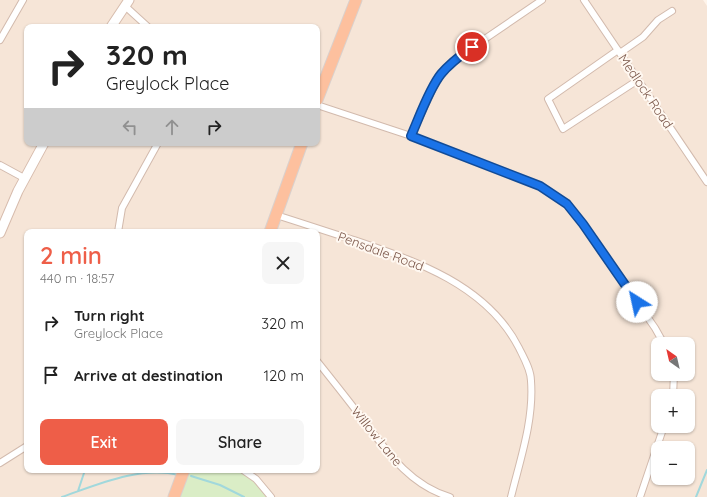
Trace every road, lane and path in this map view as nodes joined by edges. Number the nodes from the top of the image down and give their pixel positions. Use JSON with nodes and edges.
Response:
{"nodes":[{"id":1,"x":23,"y":0,"type":"edge"},
{"id":2,"x":356,"y":0,"type":"edge"},
{"id":3,"x":542,"y":0,"type":"edge"},
{"id":4,"x":584,"y":0,"type":"edge"},
{"id":5,"x":128,"y":3,"type":"edge"},
{"id":6,"x":672,"y":11,"type":"dead end"},
{"id":7,"x":113,"y":24,"type":"edge"},
{"id":8,"x":146,"y":24,"type":"edge"},
{"id":9,"x":0,"y":40,"type":"edge"},
{"id":10,"x":619,"y":51,"type":"junction"},
{"id":11,"x":638,"y":80,"type":"junction"},
{"id":12,"x":320,"y":92,"type":"edge"},
{"id":13,"x":320,"y":106,"type":"edge"},
{"id":14,"x":411,"y":136,"type":"junction"},
{"id":15,"x":42,"y":146,"type":"edge"},
{"id":16,"x":156,"y":146,"type":"edge"},
{"id":17,"x":301,"y":146,"type":"edge"},
{"id":18,"x":0,"y":165,"type":"edge"},
{"id":19,"x":24,"y":178,"type":"junction"},
{"id":20,"x":707,"y":182,"type":"edge"},
{"id":21,"x":276,"y":215,"type":"junction"},
{"id":22,"x":118,"y":229,"type":"edge"},
{"id":23,"x":271,"y":229,"type":"edge"},
{"id":24,"x":319,"y":229,"type":"edge"},
{"id":25,"x":320,"y":229,"type":"edge"},
{"id":26,"x":0,"y":232,"type":"edge"},
{"id":27,"x":660,"y":337,"type":"edge"},
{"id":28,"x":320,"y":365,"type":"edge"},
{"id":29,"x":662,"y":433,"type":"edge"},
{"id":30,"x":24,"y":448,"type":"edge"},
{"id":31,"x":0,"y":463,"type":"edge"},
{"id":32,"x":183,"y":473,"type":"edge"},
{"id":33,"x":247,"y":473,"type":"edge"},
{"id":34,"x":174,"y":497,"type":"edge"},
{"id":35,"x":271,"y":497,"type":"edge"},
{"id":36,"x":450,"y":497,"type":"edge"},
{"id":37,"x":511,"y":497,"type":"edge"},
{"id":38,"x":640,"y":497,"type":"edge"}],
"edges":[{"from":1,"to":9,"type":"street"},
{"from":2,"to":12,"type":"highway"},
{"from":3,"to":14,"type":"street"},
{"from":4,"to":10,"type":"street","name":"Medlock Road"},
{"from":5,"to":7,"type":"main road"},
{"from":5,"to":8,"type":"street"},
{"from":6,"to":10,"type":"street"},
{"from":10,"to":11,"type":"street","name":"Medlock Road"},
{"from":10,"to":11,"type":"street"},
{"from":11,"to":20,"type":"street","name":"Medlock Road"},
{"from":13,"to":14,"type":"street"},
{"from":14,"to":27,"type":"street"},
{"from":15,"to":19,"type":"main road"},
{"from":16,"to":22,"type":"street"},
{"from":17,"to":21,"type":"highway"},
{"from":18,"to":19,"type":"street"},
{"from":19,"to":26,"type":"main road"},
{"from":21,"to":23,"type":"highway"},
{"from":21,"to":24,"type":"street","name":"Pensdale Road"},
{"from":25,"to":37,"type":"street","name":"Pensdale Road"},
{"from":28,"to":36,"type":"street","name":"Willow Lane"},
{"from":29,"to":38,"type":"street"},
{"from":30,"to":31,"type":"street"},
{"from":32,"to":34,"type":"highway"},
{"from":33,"to":35,"type":"street"}]}
